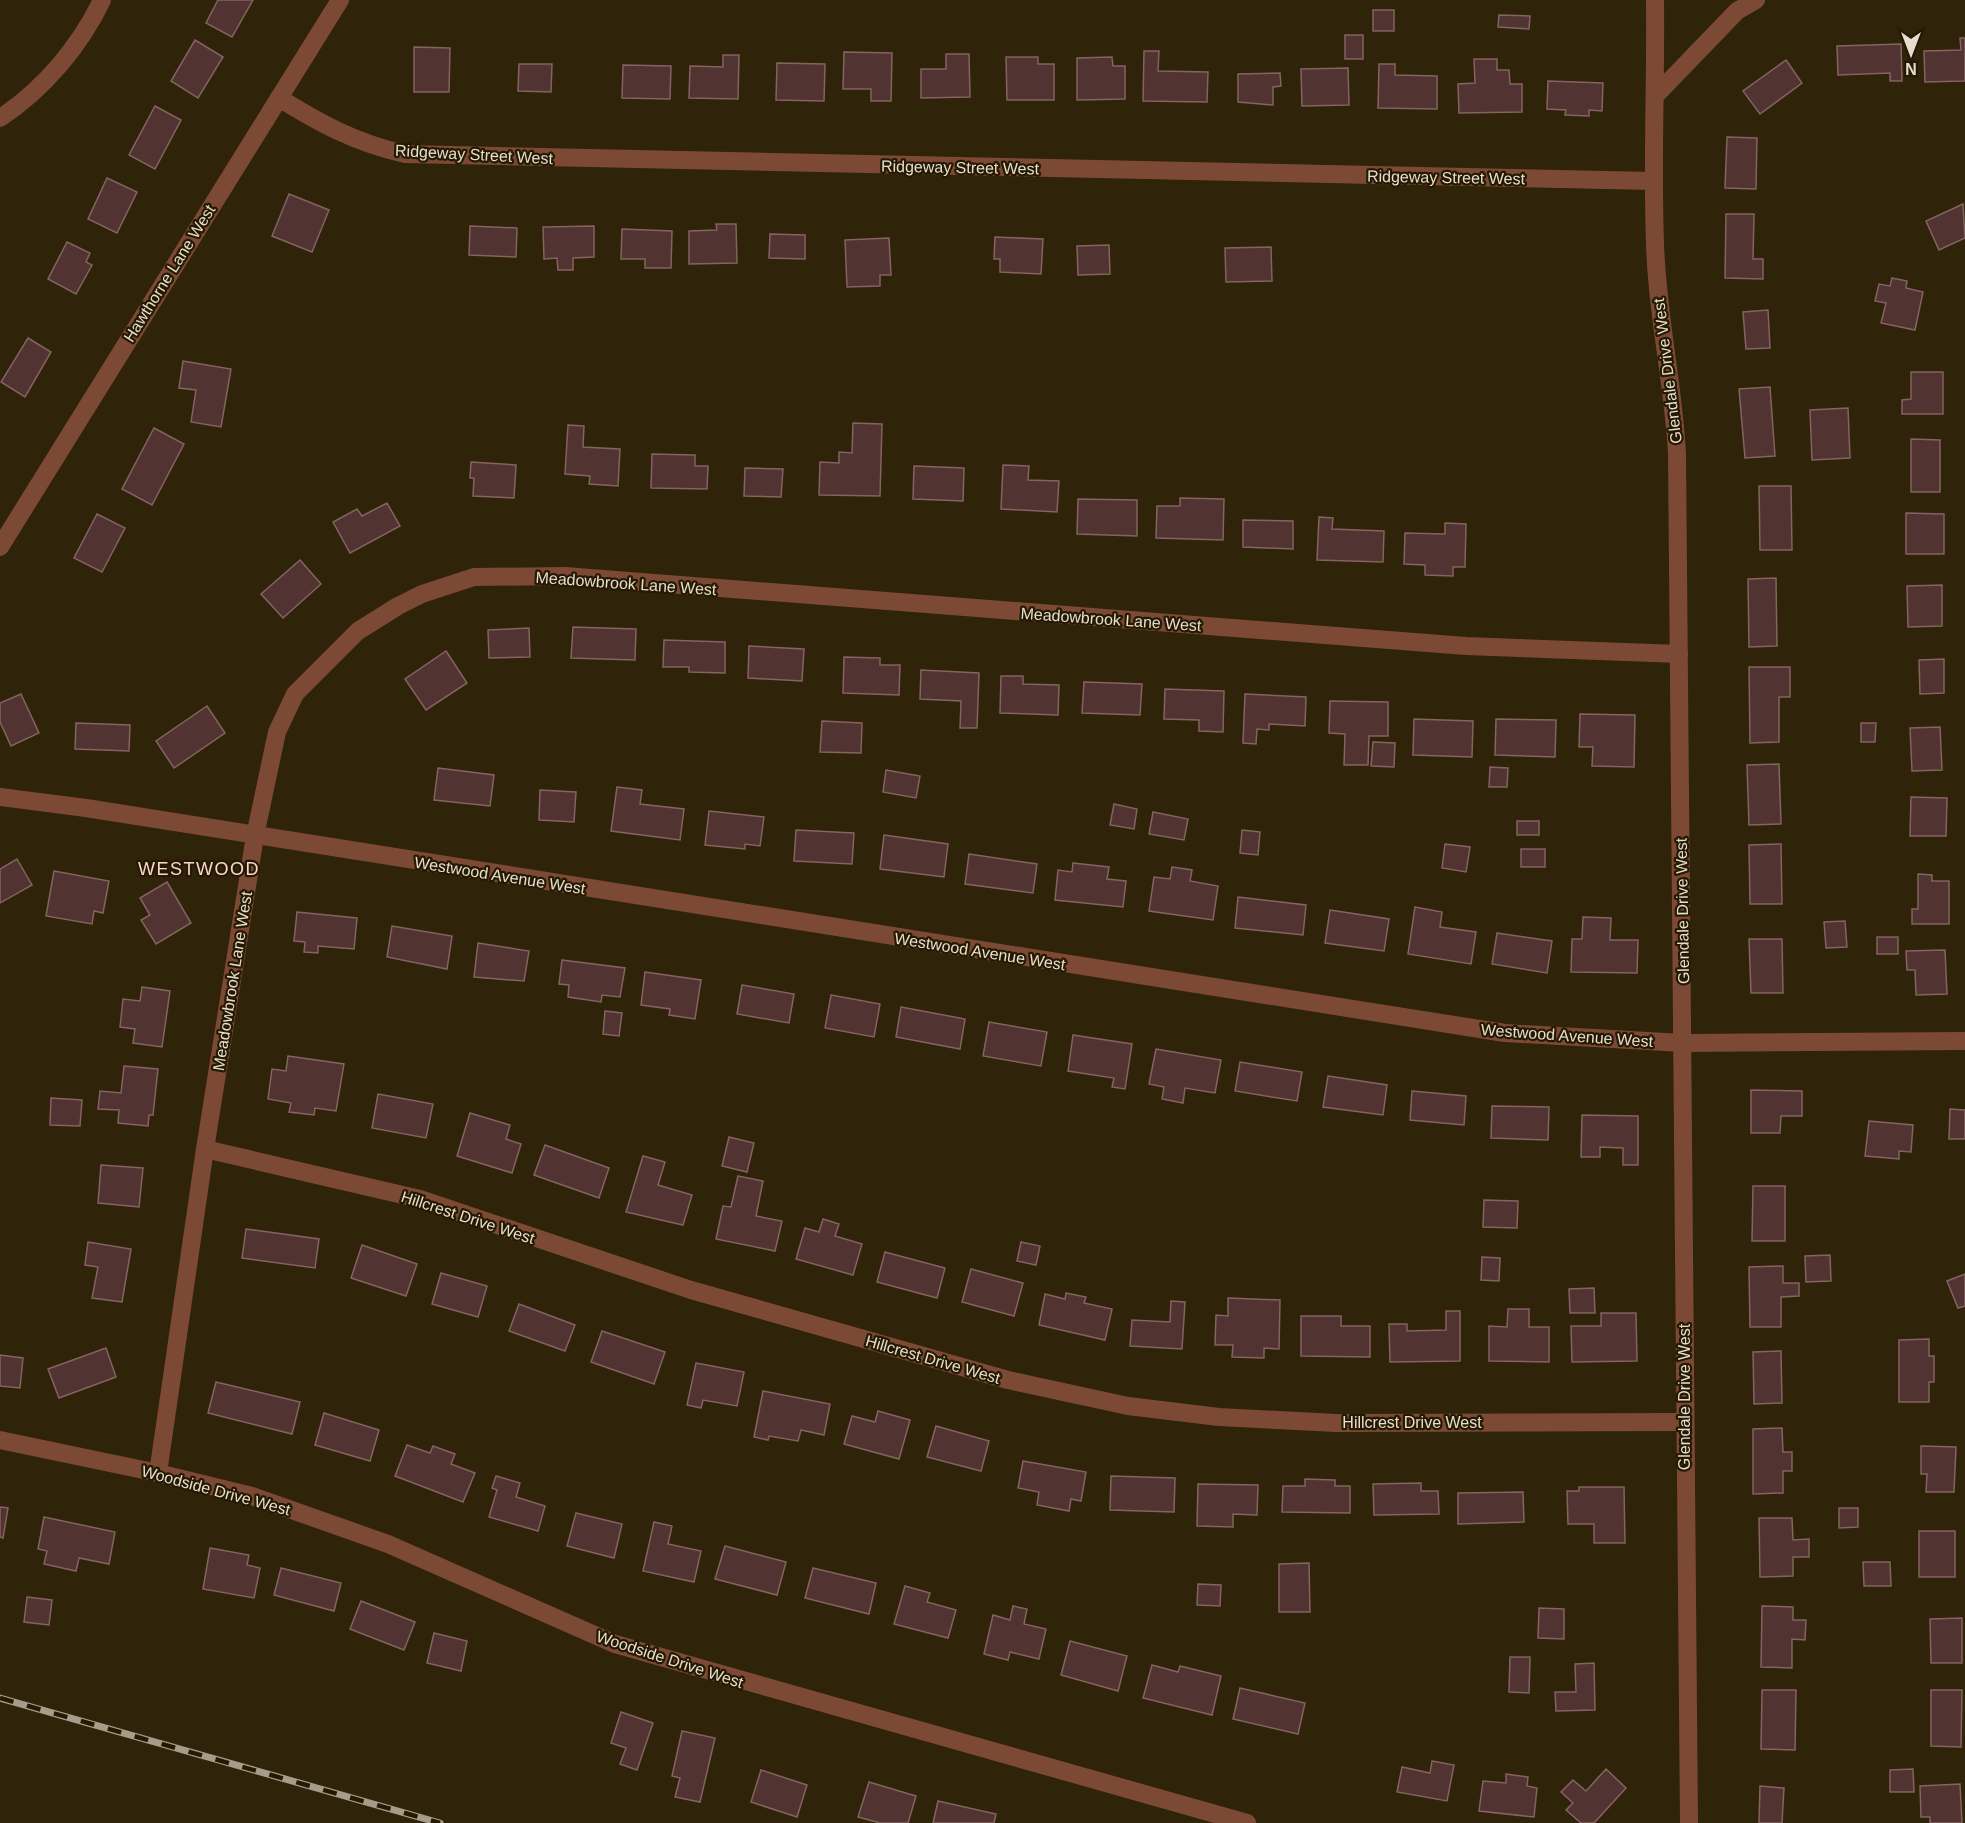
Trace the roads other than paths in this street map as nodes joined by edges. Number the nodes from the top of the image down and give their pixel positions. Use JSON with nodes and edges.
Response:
{"nodes":[{"id":1,"x":102,"y":0,"type":"edge"},
{"id":2,"x":340,"y":0,"type":"edge"},
{"id":3,"x":1655,"y":0,"type":"edge"},
{"id":4,"x":1756,"y":0,"type":"edge"},
{"id":5,"x":1656,"y":95,"type":"junction"},
{"id":6,"x":279,"y":98,"type":"junction"},
{"id":7,"x":0,"y":118,"type":"edge"},
{"id":8,"x":1654,"y":181,"type":"junction"},
{"id":9,"x":0,"y":547,"type":"edge"},
{"id":10,"x":1679,"y":654,"type":"junction"},
{"id":11,"x":0,"y":797,"type":"edge"},
{"id":12,"x":255,"y":836,"type":"junction"},
{"id":13,"x":1965,"y":1041,"type":"edge"},
{"id":14,"x":1683,"y":1043,"type":"junction"},
{"id":15,"x":205,"y":1149,"type":"junction"},
{"id":16,"x":1684,"y":1422,"type":"junction"},
{"id":17,"x":0,"y":1440,"type":"edge"},
{"id":18,"x":158,"y":1473,"type":"junction"},
{"id":19,"x":1247,"y":1823,"type":"edge"},
{"id":20,"x":1689,"y":1823,"type":"edge"}],
"edges":[{"from":1,"to":7,"type":"street"},
{"from":2,"to":6,"type":"street","name":"Hawthorne Lane West"},
{"from":3,"to":5,"type":"street","name":"Glendale Drive West"},
{"from":4,"to":5,"type":"street"},
{"from":5,"to":8,"type":"street","name":"Glendale Drive West"},
{"from":6,"to":8,"type":"street","name":"Ridgeway Street West"},
{"from":6,"to":9,"type":"street","name":"Hawthorne Lane West"},
{"from":8,"to":10,"type":"street","name":"Glendale Drive West"},
{"from":10,"to":12,"type":"street","name":"Meadowbrook Lane West"},
{"from":10,"to":14,"type":"street","name":"Glendale Drive West"},
{"from":11,"to":12,"type":"street","name":"Westwood Avenue West"},
{"from":12,"to":14,"type":"street","name":"Westwood Avenue West"},
{"from":12,"to":15,"type":"street","name":"Meadowbrook Lane West"},
{"from":13,"to":14,"type":"street","name":"Westwood Avenue West"},
{"from":14,"to":16,"type":"street","name":"Glendale Drive West"},
{"from":15,"to":16,"type":"street","name":"Hillcrest Drive West"},
{"from":15,"to":18,"type":"street","name":"Meadowbrook Lane West"},
{"from":16,"to":20,"type":"street","name":"Glendale Drive West"},
{"from":17,"to":18,"type":"street","name":"Woodside Drive West"},
{"from":18,"to":19,"type":"street","name":"Woodside Drive West"}]}
